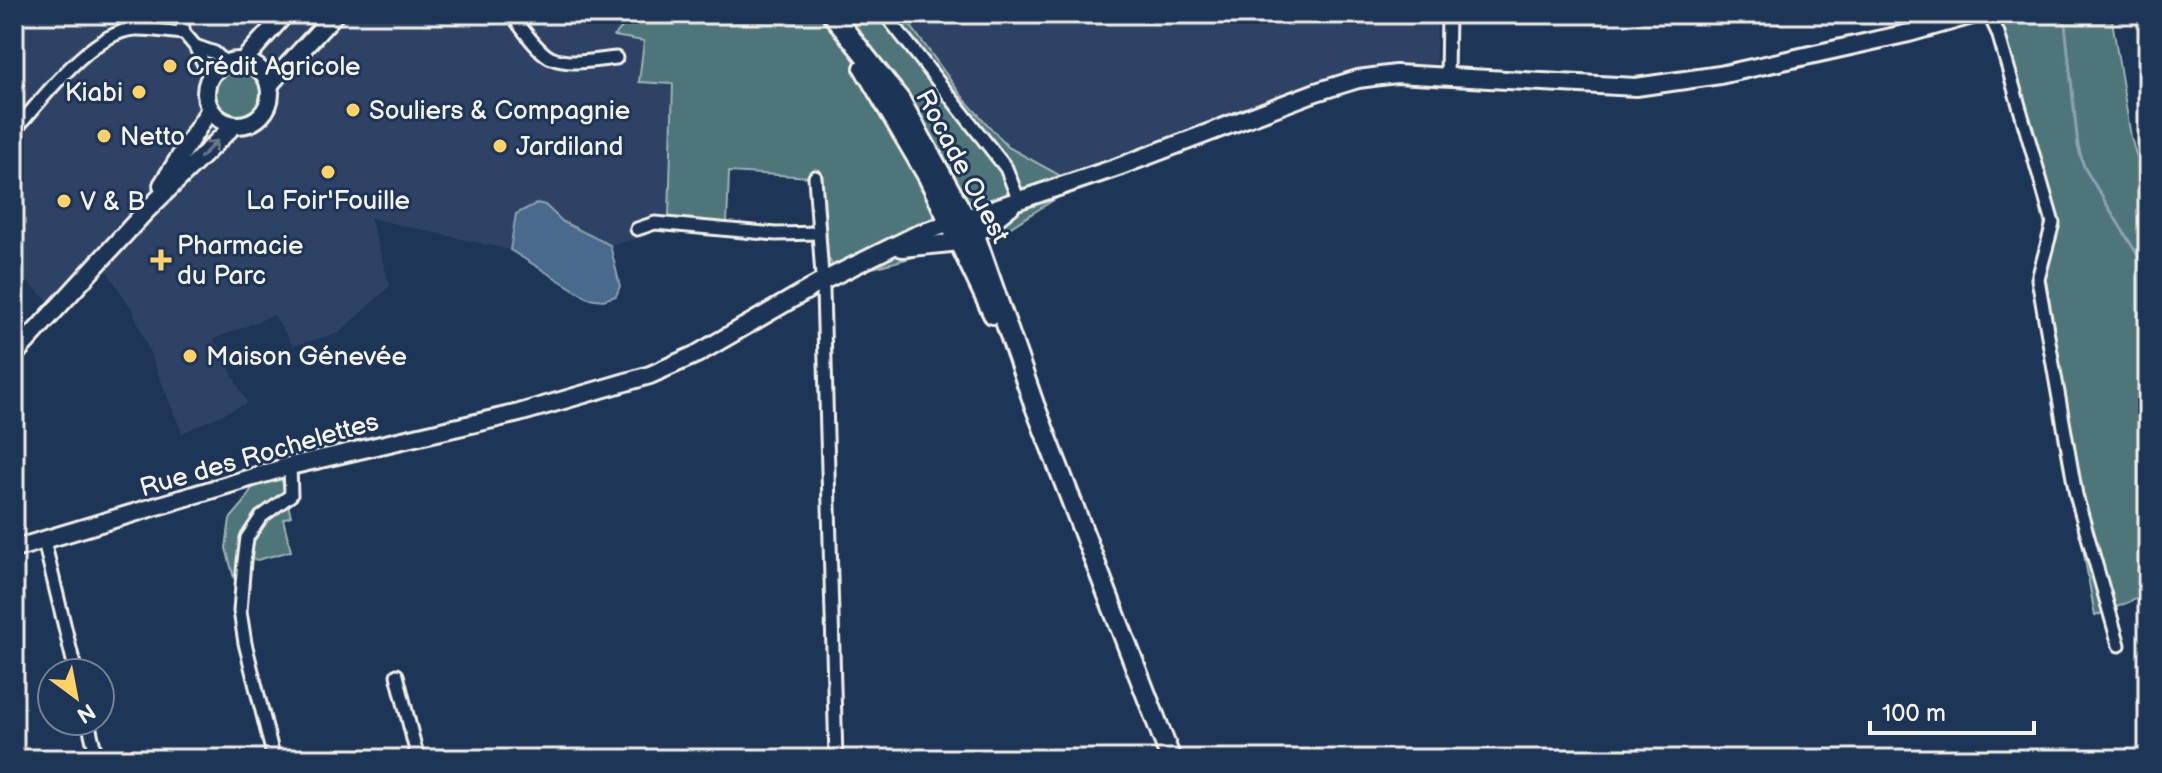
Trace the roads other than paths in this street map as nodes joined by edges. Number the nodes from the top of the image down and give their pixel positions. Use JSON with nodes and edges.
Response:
{"nodes":[{"id":1,"x":118,"y":14,"type":"edge"},
{"id":2,"x":180,"y":14,"type":"edge"},
{"id":3,"x":285,"y":14,"type":"edge"},
{"id":4,"x":335,"y":14,"type":"edge"},
{"id":5,"x":512,"y":14,"type":"edge"},
{"id":6,"x":832,"y":14,"type":"edge"},
{"id":7,"x":885,"y":14,"type":"edge"},
{"id":8,"x":1448,"y":14,"type":"edge"},
{"id":9,"x":1976,"y":14,"type":"edge"},
{"id":10,"x":1989,"y":14,"type":"edge"},
{"id":11,"x":133,"y":29,"type":"junction"},
{"id":12,"x":184,"y":33,"type":"junction"},
{"id":13,"x":195,"y":46,"type":"junction"},
{"id":14,"x":616,"y":58,"type":"dead end"},
{"id":15,"x":234,"y":62,"type":"junction"},
{"id":16,"x":1447,"y":75,"type":"junction"},
{"id":17,"x":210,"y":77,"type":"junction"},
{"id":18,"x":269,"y":85,"type":"junction"},
{"id":19,"x":210,"y":109,"type":"junction"},
{"id":20,"x":234,"y":125,"type":"junction"},
{"id":21,"x":14,"y":131,"type":"edge"},
{"id":22,"x":815,"y":177,"type":"dead end"},
{"id":23,"x":1019,"y":201,"type":"junction"},
{"id":24,"x":144,"y":213,"type":"junction"},
{"id":25,"x":963,"y":218,"type":"junction"},
{"id":26,"x":637,"y":229,"type":"dead end"},
{"id":27,"x":819,"y":233,"type":"junction"},
{"id":28,"x":971,"y":236,"type":"junction"},
{"id":29,"x":883,"y":251,"type":"junction"},
{"id":30,"x":823,"y":281,"type":"junction"},
{"id":31,"x":14,"y":355,"type":"edge"},
{"id":32,"x":290,"y":466,"type":"junction"},
{"id":33,"x":44,"y":541,"type":"junction"},
{"id":34,"x":14,"y":549,"type":"edge"},
{"id":35,"x":2119,"y":645,"type":"dead end"},
{"id":36,"x":72,"y":657,"type":"edge"},
{"id":37,"x":397,"y":675,"type":"dead end"},
{"id":38,"x":92,"y":737,"type":"edge"},
{"id":39,"x":97,"y":759,"type":"edge"},
{"id":40,"x":274,"y":759,"type":"edge"},
{"id":41,"x":418,"y":759,"type":"edge"},
{"id":42,"x":836,"y":759,"type":"edge"},
{"id":43,"x":1171,"y":759,"type":"edge"}],
"edges":[{"from":1,"to":11,"type":"street"},
{"from":2,"to":12,"type":"street"},
{"from":3,"to":15,"type":"street"},
{"from":4,"to":18,"type":"street"},
{"from":5,"to":14,"type":"street"},
{"from":6,"to":25,"type":"main road","name":"Rocade Ouest"},
{"from":7,"to":23,"type":"street"},
{"from":8,"to":16,"type":"street"},
{"from":9,"to":16,"type":"street"},
{"from":10,"to":35,"type":"street"},
{"from":11,"to":12,"type":"street"},
{"from":11,"to":21,"type":"street"},
{"from":12,"to":13,"type":"street"},
{"from":13,"to":15,"type":"street"},
{"from":13,"to":17,"type":"street"},
{"from":15,"to":17,"type":"street"},
{"from":15,"to":18,"type":"street"},
{"from":16,"to":23,"type":"street"},
{"from":17,"to":19,"type":"street"},
{"from":18,"to":20,"type":"street"},
{"from":19,"to":20,"type":"street"},
{"from":19,"to":24,"type":"street"},
{"from":24,"to":20,"type":"street","one_way":true},
{"from":22,"to":27,"type":"street"},
{"from":23,"to":25,"type":"street","name":"Rue des Rochelettes"},
{"from":23,"to":28,"type":"street"},
{"from":24,"to":31,"type":"street"},
{"from":25,"to":28,"type":"main road","name":"Rocade Ouest"},
{"from":25,"to":29,"type":"street","name":"Rue des Rochelettes"},
{"from":26,"to":27,"type":"street"},
{"from":27,"to":30,"type":"street"},
{"from":28,"to":29,"type":"street"},
{"from":28,"to":43,"type":"main road","name":"Rocade Ouest"},
{"from":29,"to":30,"type":"street","name":"Rue des Rochelettes"},
{"from":30,"to":32,"type":"street","name":"Rue des Rochelettes"},
{"from":30,"to":42,"type":"street"},
{"from":32,"to":33,"type":"street","name":"Rue des Rochelettes"},
{"from":32,"to":40,"type":"street"},
{"from":33,"to":34,"type":"street","name":"Rue des Rochelettes"},
{"from":33,"to":36,"type":"street"},
{"from":37,"to":41,"type":"street"},
{"from":38,"to":39,"type":"street"}]}
